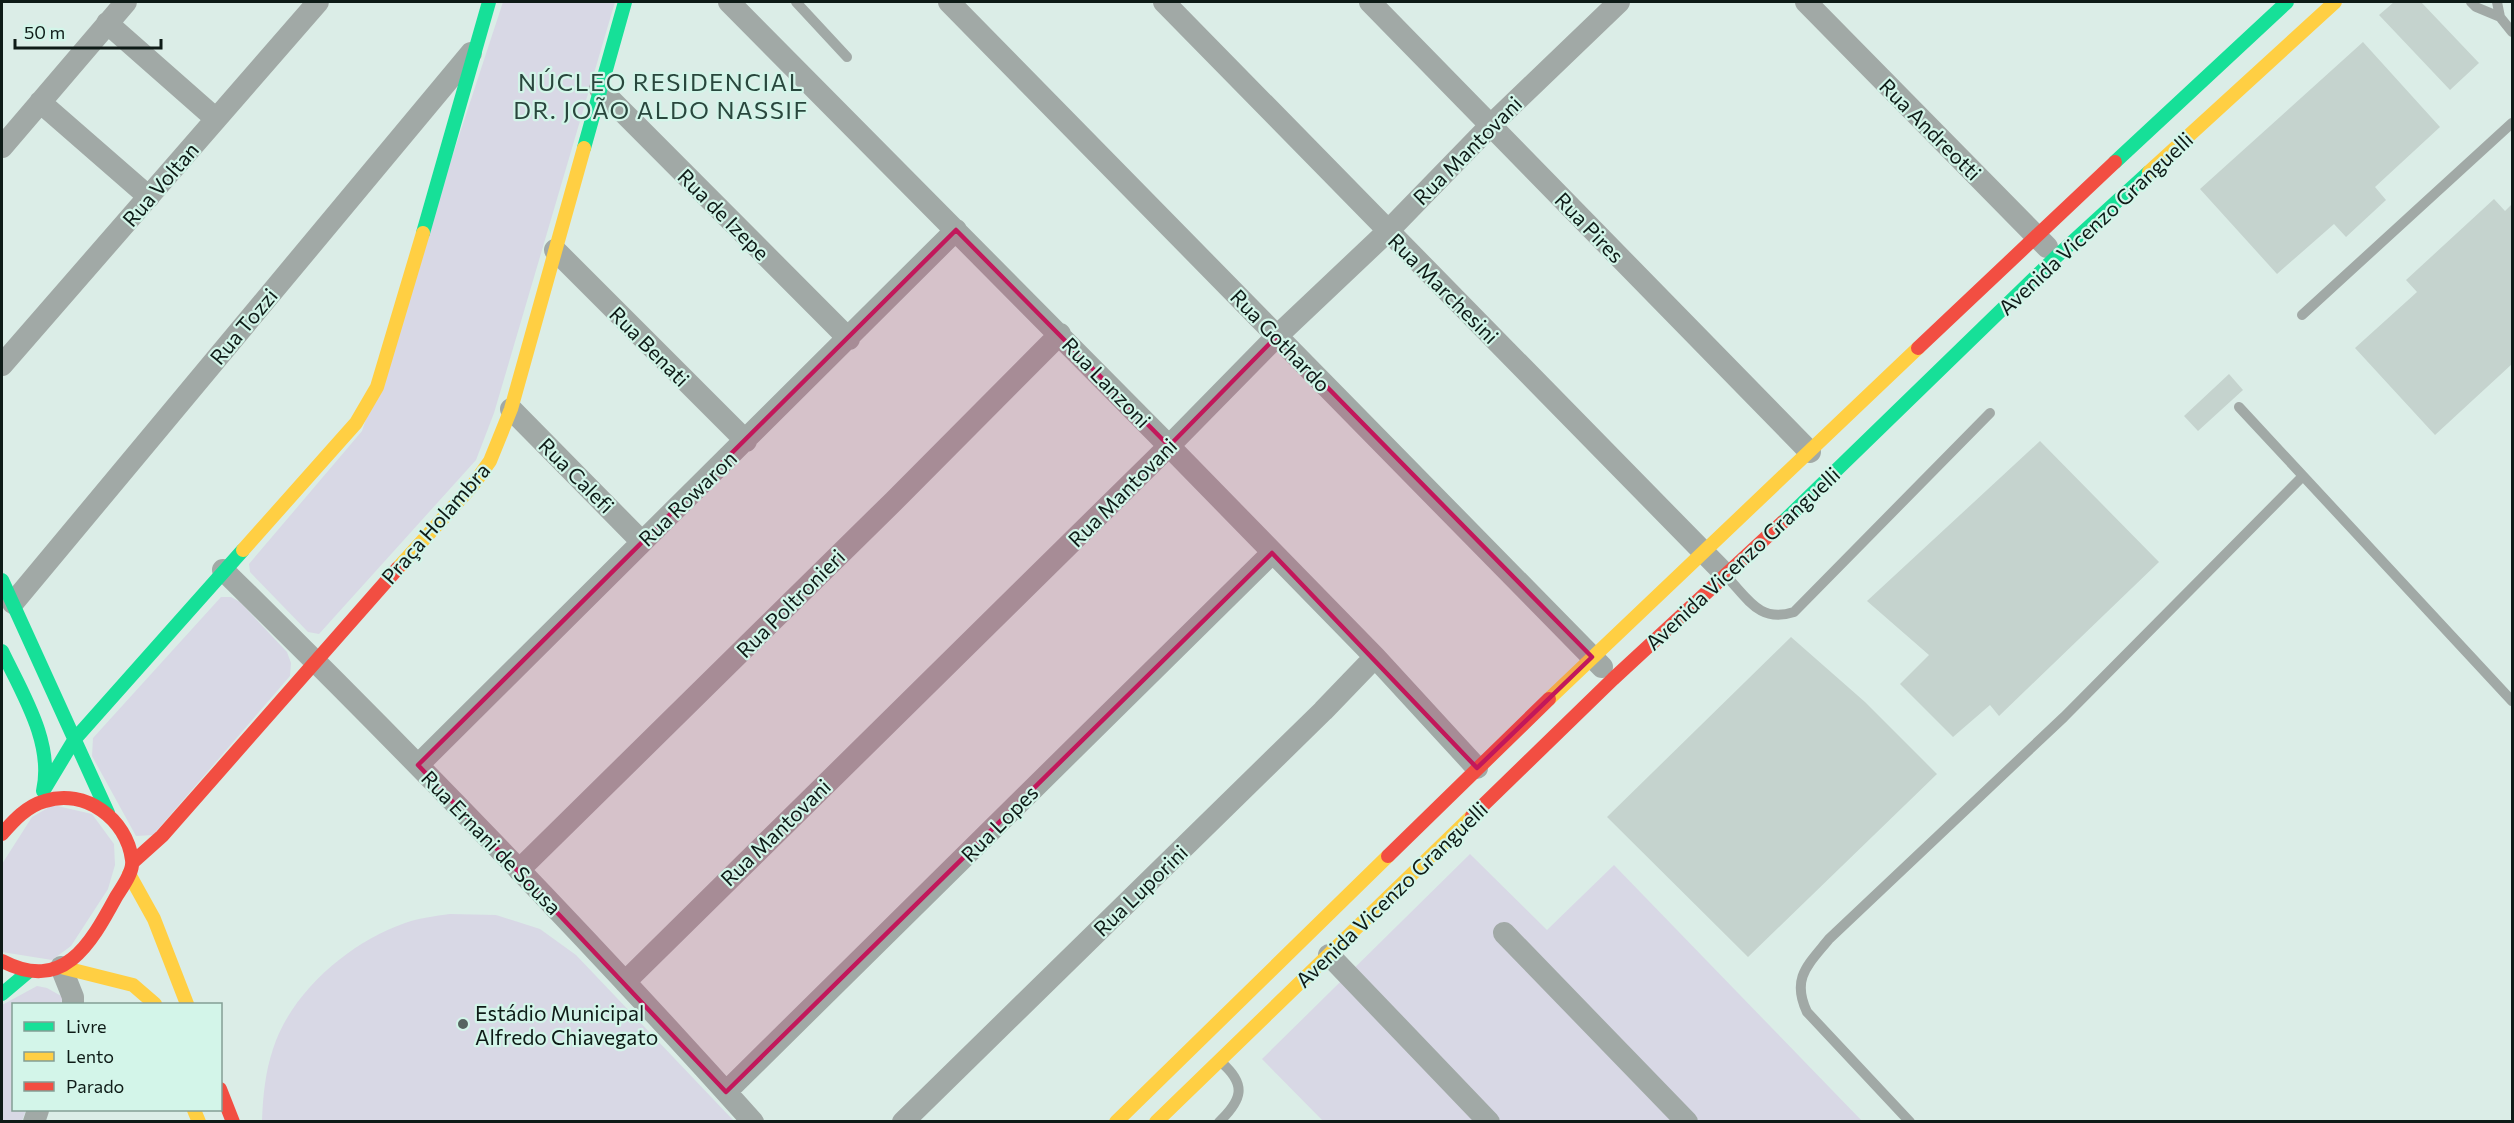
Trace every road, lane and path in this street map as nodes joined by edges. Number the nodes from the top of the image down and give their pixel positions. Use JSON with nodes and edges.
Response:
{"nodes":[{"id":1,"x":126,"y":2,"type":"edge"},
{"id":2,"x":318,"y":2,"type":"edge"},
{"id":3,"x":489,"y":2,"type":"edge"},
{"id":4,"x":625,"y":2,"type":"edge"},
{"id":5,"x":729,"y":2,"type":"edge"},
{"id":6,"x":796,"y":2,"type":"edge"},
{"id":7,"x":949,"y":2,"type":"edge"},
{"id":8,"x":1164,"y":2,"type":"edge"},
{"id":9,"x":1370,"y":2,"type":"edge"},
{"id":10,"x":1619,"y":2,"type":"edge"},
{"id":11,"x":1806,"y":2,"type":"edge"},
{"id":12,"x":2287,"y":2,"type":"edge"},
{"id":13,"x":2335,"y":2,"type":"edge"},
{"id":14,"x":2472,"y":2,"type":"edge"},
{"id":15,"x":2497,"y":2,"type":"edge"},
{"id":16,"x":2500,"y":17,"type":"junction"},
{"id":17,"x":107,"y":23,"type":"junction"},
{"id":18,"x":2512,"y":32,"type":"edge"},
{"id":19,"x":474,"y":50,"type":"junction"},
{"id":20,"x":847,"y":57,"type":"dead end"},
{"id":21,"x":2222,"y":84,"type":"junction"},
{"id":22,"x":600,"y":89,"type":"junction"},
{"id":23,"x":39,"y":102,"type":"junction"},
{"id":24,"x":216,"y":119,"type":"junction"},
{"id":25,"x":2512,"y":123,"type":"edge"},
{"id":26,"x":1491,"y":125,"type":"junction"},
{"id":27,"x":2,"y":147,"type":"edge"},
{"id":28,"x":2109,"y":189,"type":"junction"},
{"id":29,"x":148,"y":197,"type":"junction"},
{"id":30,"x":956,"y":230,"type":"junction"},
{"id":31,"x":1388,"y":231,"type":"junction"},
{"id":32,"x":2036,"y":236,"type":"junction"},
{"id":33,"x":555,"y":250,"type":"junction"},
{"id":34,"x":2056,"y":257,"type":"junction"},
{"id":35,"x":2302,"y":315,"type":"dead end"},
{"id":36,"x":1060,"y":334,"type":"junction"},
{"id":37,"x":1277,"y":336,"type":"junction"},
{"id":38,"x":849,"y":339,"type":"junction"},
{"id":39,"x":2,"y":365,"type":"edge"},
{"id":40,"x":2240,"y":407,"type":"dead end"},
{"id":41,"x":512,"y":409,"type":"junction"},
{"id":42,"x":1990,"y":413,"type":"dead end"},
{"id":43,"x":746,"y":441,"type":"junction"},
{"id":44,"x":1169,"y":446,"type":"junction"},
{"id":45,"x":1810,"y":452,"type":"junction"},
{"id":46,"x":2303,"y":476,"type":"junction"},
{"id":47,"x":642,"y":542,"type":"junction"},
{"id":48,"x":1704,"y":552,"type":"junction"},
{"id":49,"x":1272,"y":553,"type":"junction"},
{"id":50,"x":224,"y":570,"type":"junction"},
{"id":51,"x":1725,"y":574,"type":"junction"},
{"id":52,"x":2,"y":580,"type":"edge"},
{"id":53,"x":13,"y":603,"type":"junction"},
{"id":54,"x":2,"y":651,"type":"edge"},
{"id":55,"x":1375,"y":657,"type":"junction"},
{"id":56,"x":1592,"y":657,"type":"junction"},
{"id":57,"x":315,"y":660,"type":"junction"},
{"id":58,"x":1613,"y":679,"type":"junction"},
{"id":59,"x":2512,"y":701,"type":"edge"},
{"id":60,"x":74,"y":740,"type":"junction"},
{"id":61,"x":418,"y":765,"type":"junction"},
{"id":62,"x":1477,"y":768,"type":"junction"},
{"id":63,"x":44,"y":790,"type":"junction"},
{"id":64,"x":30,"y":808,"type":"junction"},
{"id":65,"x":108,"y":813,"type":"junction"},
{"id":66,"x":2,"y":834,"type":"edge"},
{"id":67,"x":131,"y":868,"type":"junction"},
{"id":68,"x":519,"y":870,"type":"junction"},
{"id":69,"x":1504,"y":933,"type":"dead end"},
{"id":70,"x":1329,"y":955,"type":"junction"},
{"id":71,"x":2,"y":961,"type":"edge"},
{"id":72,"x":61,"y":967,"type":"junction"},
{"id":73,"x":28,"y":972,"type":"junction"},
{"id":74,"x":625,"y":982,"type":"junction"},
{"id":75,"x":2,"y":994,"type":"edge"},
{"id":76,"x":73,"y":1003,"type":"edge"},
{"id":77,"x":154,"y":1003,"type":"edge"},
{"id":78,"x":186,"y":1003,"type":"edge"},
{"id":79,"x":1219,"y":1060,"type":"junction"},
{"id":80,"x":726,"y":1092,"type":"junction"},
{"id":81,"x":222,"y":1094,"type":"edge"},
{"id":82,"x":233,"y":1122,"type":"edge"},
{"id":83,"x":753,"y":1122,"type":"edge"},
{"id":84,"x":903,"y":1122,"type":"edge"},
{"id":85,"x":1116,"y":1122,"type":"edge"},
{"id":86,"x":1156,"y":1122,"type":"edge"},
{"id":87,"x":1219,"y":1122,"type":"edge"},
{"id":88,"x":1489,"y":1122,"type":"edge"},
{"id":89,"x":1687,"y":1122,"type":"edge"},
{"id":90,"x":1910,"y":1122,"type":"edge"}],
"edges":[{"from":1,"to":17,"type":"street"},
{"from":2,"to":24,"type":"street","name":"Rua Voltan"},
{"from":3,"to":19,"type":"street"},
{"from":4,"to":22,"type":"street","name":"Praça Holambra"},
{"from":5,"to":30,"type":"street","name":"Rua Lanzoni"},
{"from":6,"to":20,"type":"lane"},
{"from":7,"to":37,"type":"street","name":"Rua Gothardo"},
{"from":8,"to":31,"type":"street","name":"Rua Marchesini"},
{"from":9,"to":26,"type":"street","name":"Rua Pires"},
{"from":10,"to":26,"type":"street","name":"Rua Mantovani"},
{"from":11,"to":32,"type":"street","name":"Rua Andreotti"},
{"from":12,"to":21,"type":"street","name":"Avenida Vicenzo Granguelli"},
{"from":13,"to":21,"type":"street","name":"Avenida Vicenzo Granguelli"},
{"from":14,"to":16,"type":"lane"},
{"from":15,"to":16,"type":"lane"},
{"from":16,"to":18,"type":"lane"},
{"from":17,"to":23,"type":"street"},
{"from":17,"to":24,"type":"street"},
{"from":19,"to":50,"type":"street"},
{"from":19,"to":53,"type":"street","name":"Rua Tozzi"},
{"from":21,"to":28,"type":"street","name":"Avenida Vicenzo Granguelli"},
{"from":21,"to":28,"type":"street","name":"Avenida Vicenzo Granguelli"},
{"from":22,"to":33,"type":"street","name":"Praça Holambra"},
{"from":22,"to":38,"type":"street","name":"Rua de Izepe"},
{"from":23,"to":27,"type":"street"},
{"from":23,"to":29,"type":"street"},
{"from":24,"to":29,"type":"street","name":"Rua Voltan"},
{"from":25,"to":35,"type":"lane"},
{"from":26,"to":31,"type":"street","name":"Rua Mantovani"},
{"from":26,"to":45,"type":"street","name":"Rua Pires"},
{"from":28,"to":32,"type":"street","name":"Avenida Vicenzo Granguelli"},
{"from":28,"to":34,"type":"street","name":"Avenida Vicenzo Granguelli"},
{"from":29,"to":39,"type":"street","name":"Rua Voltan"},
{"from":30,"to":36,"type":"street","name":"Rua Lanzoni"},
{"from":30,"to":38,"type":"street","name":"Rua Rowaron"},
{"from":31,"to":37,"type":"street","name":"Rua Mantovani"},
{"from":31,"to":48,"type":"street","name":"Rua Marchesini"},
{"from":32,"to":34,"type":"street","name":"Rua Andreotti"},
{"from":32,"to":45,"type":"street","name":"Avenida Vicenzo Granguelli"},
{"from":33,"to":41,"type":"street","name":"Praça Holambra"},
{"from":33,"to":43,"type":"street","name":"Rua Benati"},
{"from":34,"to":51,"type":"street","name":"Avenida Vicenzo Granguelli"},
{"from":36,"to":44,"type":"street","name":"Rua Lanzoni"},
{"from":36,"to":68,"type":"street","name":"Rua Poltronieri"},
{"from":37,"to":44,"type":"street","name":"Rua Mantovani"},
{"from":37,"to":56,"type":"street","name":"Rua Gothardo"},
{"from":38,"to":43,"type":"street","name":"Rua Rowaron"},
{"from":40,"to":46,"type":"lane"},
{"from":41,"to":47,"type":"street","name":"Rua Calefi"},
{"from":41,"to":57,"type":"street","name":"Praça Holambra"},
{"from":42,"to":51,"type":"lane"},
{"from":43,"to":47,"type":"street","name":"Rua Rowaron"},
{"from":44,"to":49,"type":"street","name":"Rua Lanzoni"},
{"from":44,"to":74,"type":"street","name":"Rua Mantovani"},
{"from":45,"to":48,"type":"street","name":"Avenida Vicenzo Granguelli"},
{"from":46,"to":59,"type":"lane"},
{"from":46,"to":90,"type":"lane"},
{"from":47,"to":61,"type":"street","name":"Rua Rowaron"},
{"from":48,"to":51,"type":"street","name":"Rua Marchesini"},
{"from":48,"to":56,"type":"street","name":"Avenida Vicenzo Granguelli"},
{"from":49,"to":55,"type":"street","name":"Rua Lanzoni"},
{"from":49,"to":80,"type":"street","name":"Rua Lopes"},
{"from":50,"to":57,"type":"street","name":"Rua Ernani de Sousa"},
{"from":50,"to":60,"type":"street"},
{"from":51,"to":58,"type":"street","name":"Avenida Vicenzo Granguelli"},
{"from":52,"to":53,"type":"street"},
{"from":53,"to":60,"type":"street"},
{"from":54,"to":63,"type":"street"},
{"from":55,"to":62,"type":"street","name":"Rua Lanzoni"},
{"from":55,"to":84,"type":"street","name":"Rua Luporini"},
{"from":56,"to":58,"type":"street","name":"Rua Gothardo"},
{"from":56,"to":62,"type":"street","name":"Avenida Vicenzo Granguelli"},
{"from":57,"to":61,"type":"street","name":"Rua Ernani de Sousa"},
{"from":57,"to":67,"type":"street","name":"Praça Holambra"},
{"from":58,"to":70,"type":"street","name":"Avenida Vicenzo Granguelli"},
{"from":60,"to":63,"type":"street"},
{"from":60,"to":65,"type":"street"},
{"from":61,"to":68,"type":"street","name":"Rua Ernani de Sousa"},
{"from":62,"to":85,"type":"street","name":"Avenida Vicenzo Granguelli"},
{"from":63,"to":64,"type":"street"},
{"from":64,"to":65,"type":"street"},
{"from":64,"to":66,"type":"street"},
{"from":65,"to":67,"type":"street"},
{"from":67,"to":72,"type":"street","name":"Praça Holambra"},
{"from":67,"to":78,"type":"street"},
{"from":68,"to":74,"type":"street","name":"Rua Ernani de Sousa"},
{"from":69,"to":89,"type":"street"},
{"from":70,"to":79,"type":"street","name":"Avenida Vicenzo Granguelli"},
{"from":70,"to":88,"type":"street"},
{"from":71,"to":73,"type":"street"},
{"from":72,"to":73,"type":"street"},
{"from":72,"to":76,"type":"street"},
{"from":72,"to":77,"type":"street"},
{"from":73,"to":75,"type":"street"},
{"from":74,"to":80,"type":"street","name":"Rua Ernani de Sousa"},
{"from":79,"to":86,"type":"street","name":"Avenida Vicenzo Granguelli"},
{"from":79,"to":87,"type":"lane"},
{"from":80,"to":83,"type":"street","name":"Rua Ernani de Sousa"},
{"from":81,"to":82,"type":"street"}]}
